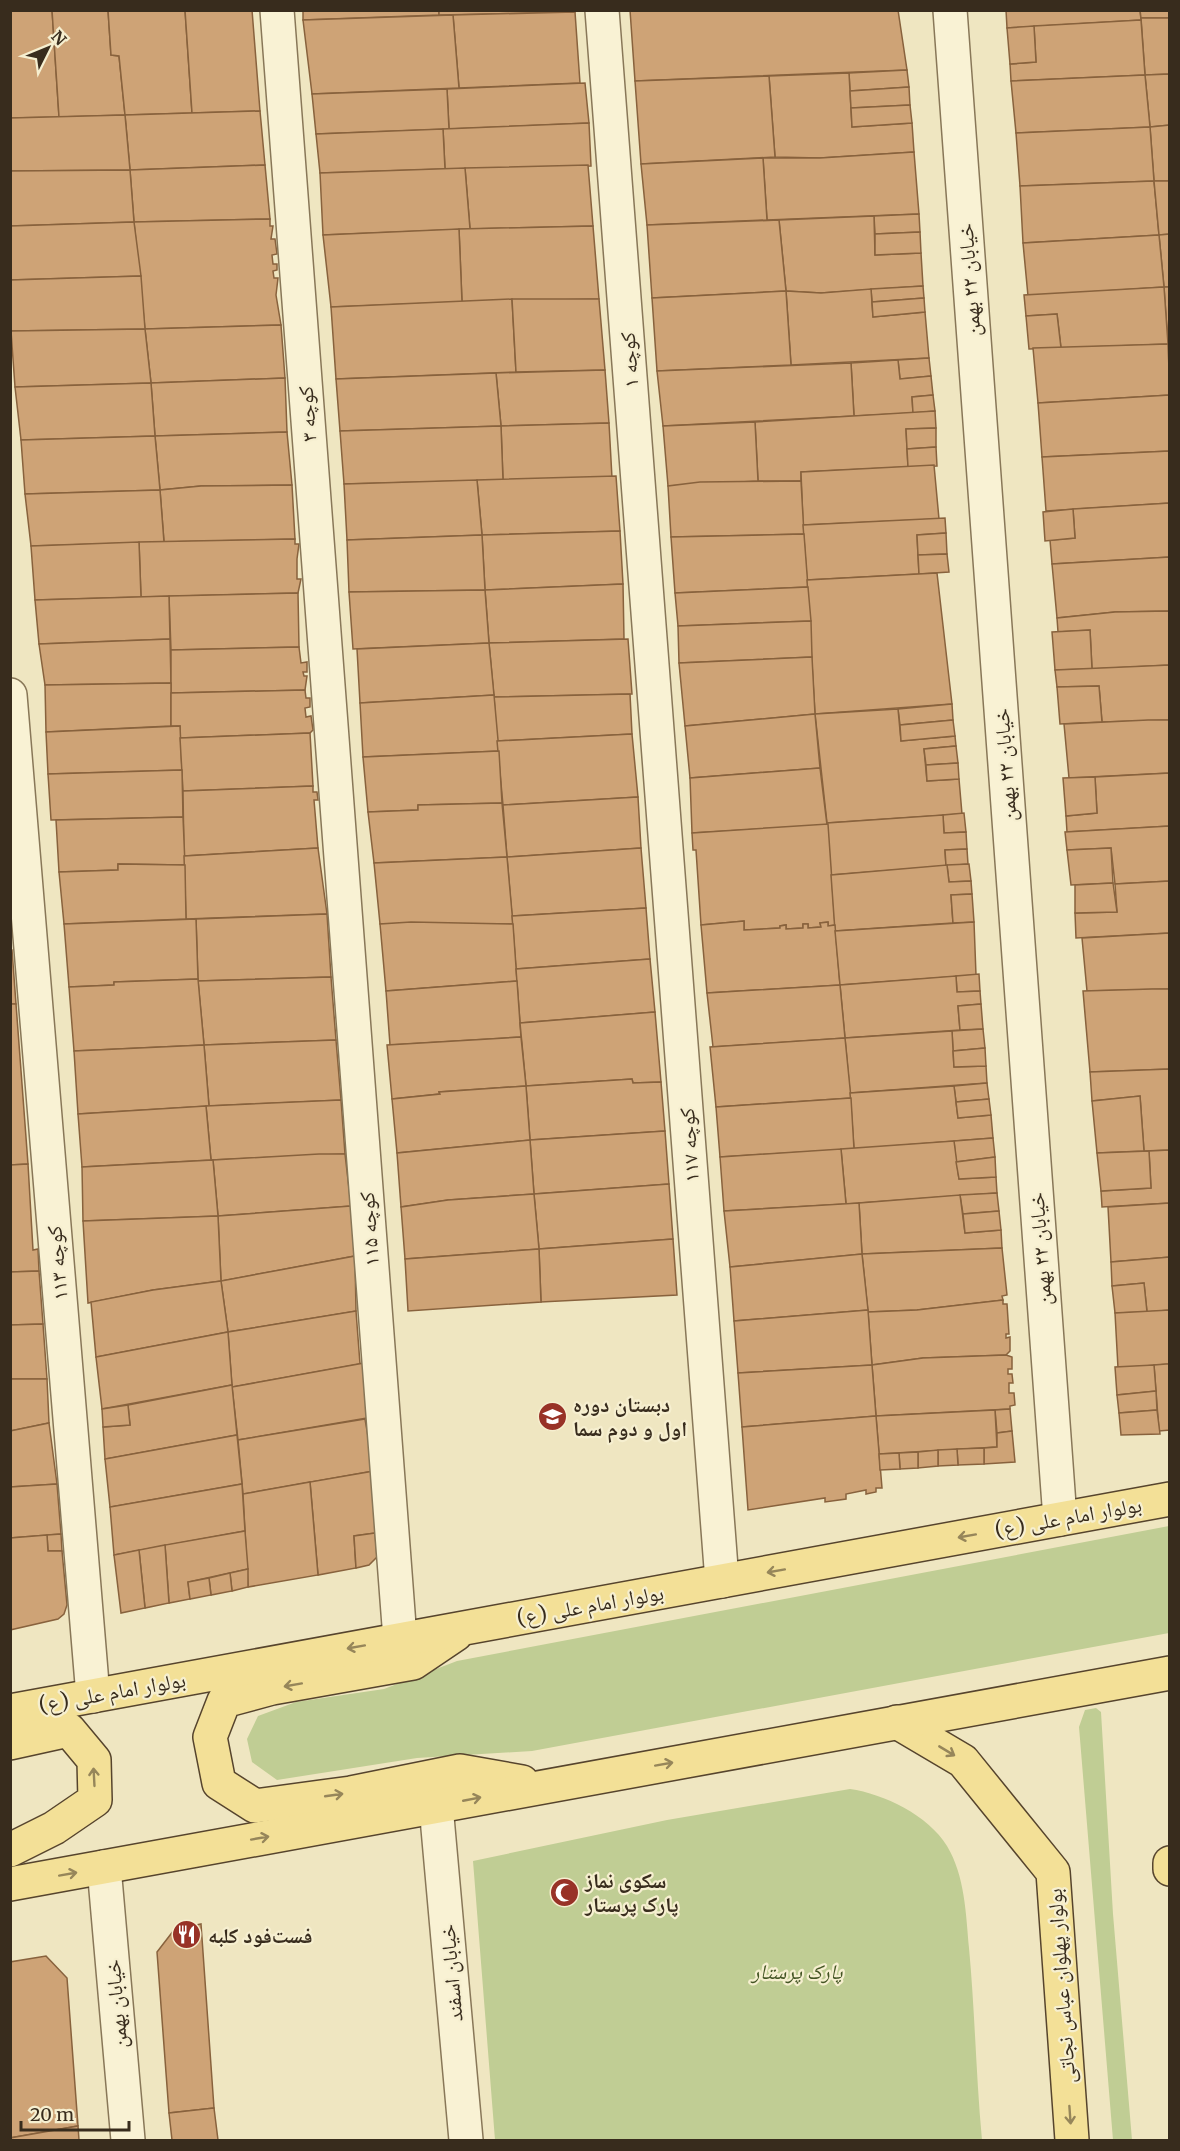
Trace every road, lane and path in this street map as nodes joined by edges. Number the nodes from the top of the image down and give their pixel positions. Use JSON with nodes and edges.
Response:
{"nodes":[{"id":1,"x":277,"y":10,"type":"edge"},
{"id":2,"x":602,"y":10,"type":"edge"},
{"id":3,"x":950,"y":10,"type":"edge"},
{"id":4,"x":10,"y":695,"type":"edge"},
{"id":5,"x":656,"y":710,"type":"joint"},
{"id":6,"x":338,"y":818,"type":"joint"},
{"id":7,"x":1170,"y":1499,"type":"edge"},
{"id":8,"x":1060,"y":1519,"type":"junction"},
{"id":9,"x":722,"y":1581,"type":"junction"},
{"id":10,"x":464,"y":1628,"type":"junction"},
{"id":11,"x":400,"y":1639,"type":"junction"},
{"id":12,"x":1170,"y":1673,"type":"edge"},
{"id":13,"x":93,"y":1696,"type":"junction"},
{"id":14,"x":10,"y":1711,"type":"edge"},
{"id":15,"x":897,"y":1722,"type":"junction"},
{"id":16,"x":10,"y":1743,"type":"edge"},
{"id":17,"x":541,"y":1786,"type":"junction"},
{"id":18,"x":436,"y":1806,"type":"junction"},
{"id":19,"x":10,"y":1850,"type":"edge"},
{"id":20,"x":1170,"y":1863,"type":"edge"},
{"id":21,"x":104,"y":1867,"type":"junction"},
{"id":22,"x":1170,"y":1869,"type":"edge"},
{"id":23,"x":10,"y":1884,"type":"edge"},
{"id":24,"x":128,"y":2140,"type":"edge"},
{"id":25,"x":466,"y":2140,"type":"edge"},
{"id":26,"x":1072,"y":2140,"type":"edge"}],
"edges":[{"from":1,"to":6,"type":"street","name":"کوچه ۳"},
{"from":2,"to":5,"type":"street","name":"کوچه ۱"},
{"from":3,"to":8,"type":"street","name":"خیابان ۲۲ بهمن"},
{"from":4,"to":13,"type":"street","name":"کوچه ۱۱۳"},
{"from":5,"to":9,"type":"street","name":"کوچه ۱۱۷"},
{"from":6,"to":11,"type":"street","name":"کوچه ۱۱۵"},
{"from":7,"to":8,"type":"main road","name":"بولوار امام علی (ع)"},
{"from":8,"to":9,"type":"main road","name":"بولوار امام علی (ع)","one_way":true},
{"from":9,"to":10,"type":"main road","name":"بولوار امام علی (ع)"},
{"from":10,"to":11,"type":"main road","name":"بولوار امام علی (ع)"},
{"from":10,"to":17,"type":"main road","one_way":true},
{"from":11,"to":13,"type":"main road","name":"بولوار امام علی (ع)","one_way":true},
{"from":12,"to":15,"type":"main road"},
{"from":13,"to":14,"type":"main road","name":"بولوار امام علی (ع)"},
{"from":17,"to":15,"type":"main road","one_way":true},
{"from":15,"to":26,"type":"main road","name":"بولوار پهلوان عباس نجاتی","one_way":true},
{"from":19,"to":16,"type":"main road","one_way":true},
{"from":18,"to":17,"type":"main road","one_way":true},
{"from":21,"to":18,"type":"main road","one_way":true},
{"from":18,"to":25,"type":"street","name":"خیابان اسفند"},
{"from":20,"to":22,"type":"main road"},
{"from":23,"to":21,"type":"main road","one_way":true},
{"from":21,"to":24,"type":"street","name":"خیابان بهمن"}]}
